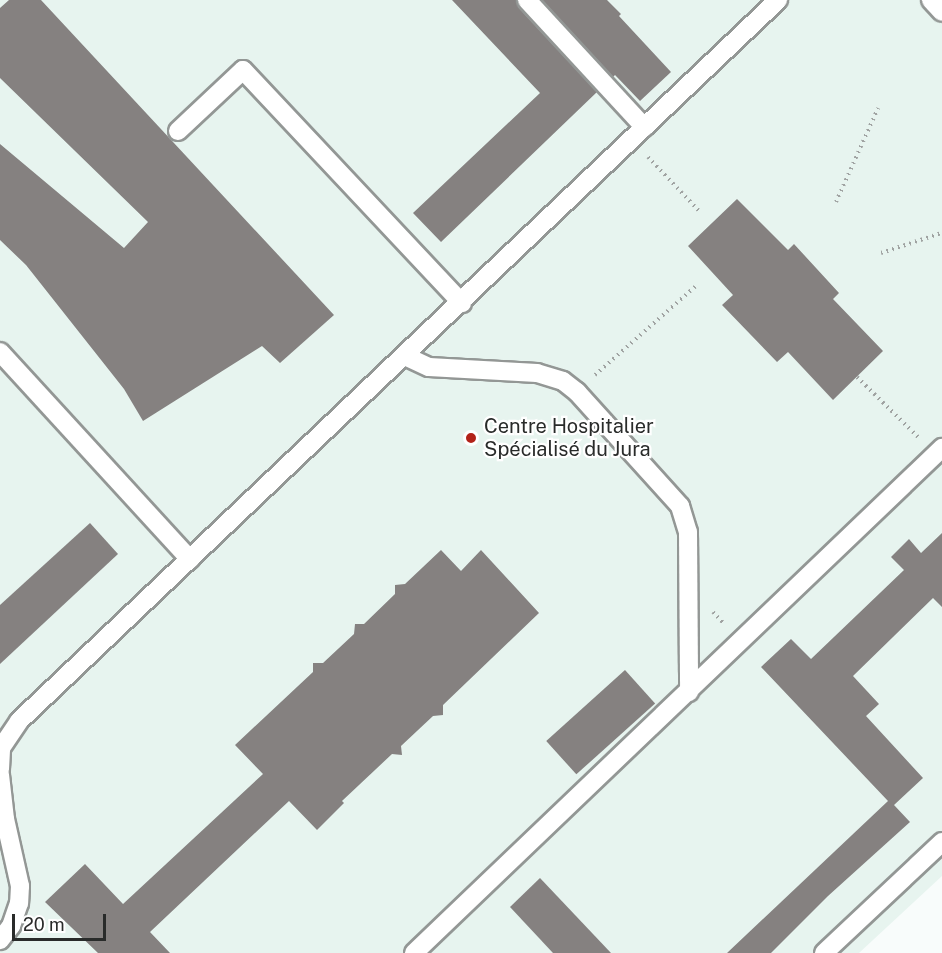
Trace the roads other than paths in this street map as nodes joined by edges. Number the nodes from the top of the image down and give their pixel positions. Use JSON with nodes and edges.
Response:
{"nodes":[{"id":1,"x":527,"y":0,"type":"edge"},
{"id":2,"x":778,"y":0,"type":"edge"},
{"id":3,"x":932,"y":0,"type":"edge"},
{"id":4,"x":942,"y":12,"type":"edge"},
{"id":5,"x":178,"y":132,"type":"dead end"},
{"id":6,"x":637,"y":133,"type":"junction"},
{"id":7,"x":462,"y":303,"type":"junction"},
{"id":8,"x":0,"y":352,"type":"edge"},
{"id":9,"x":405,"y":356,"type":"junction"},
{"id":10,"x":939,"y":451,"type":"edge"},
{"id":11,"x":190,"y":560,"type":"junction"},
{"id":12,"x":689,"y":692,"type":"junction"},
{"id":13,"x":0,"y":768,"type":"edge"},
{"id":14,"x":0,"y":775,"type":"edge"},
{"id":15,"x":942,"y":842,"type":"edge"},
{"id":16,"x":0,"y":852,"type":"edge"},
{"id":17,"x":16,"y":873,"type":"junction"},
{"id":18,"x":0,"y":940,"type":"edge"},
{"id":19,"x":414,"y":953,"type":"edge"},
{"id":20,"x":824,"y":953,"type":"edge"}],
"edges":[{"from":1,"to":6,"type":"lane"},
{"from":2,"to":6,"type":"lane"},
{"from":3,"to":4,"type":"lane"},
{"from":5,"to":7,"type":"lane"},
{"from":6,"to":7,"type":"lane"},
{"from":7,"to":9,"type":"lane"},
{"from":8,"to":11,"type":"lane"},
{"from":9,"to":11,"type":"lane"},
{"from":9,"to":12,"type":"lane"},
{"from":10,"to":12,"type":"lane"},
{"from":11,"to":13,"type":"lane"},
{"from":12,"to":19,"type":"lane"},
{"from":14,"to":17,"type":"lane"},
{"from":15,"to":20,"type":"lane"},
{"from":16,"to":17,"type":"lane"},
{"from":17,"to":18,"type":"lane"}]}
